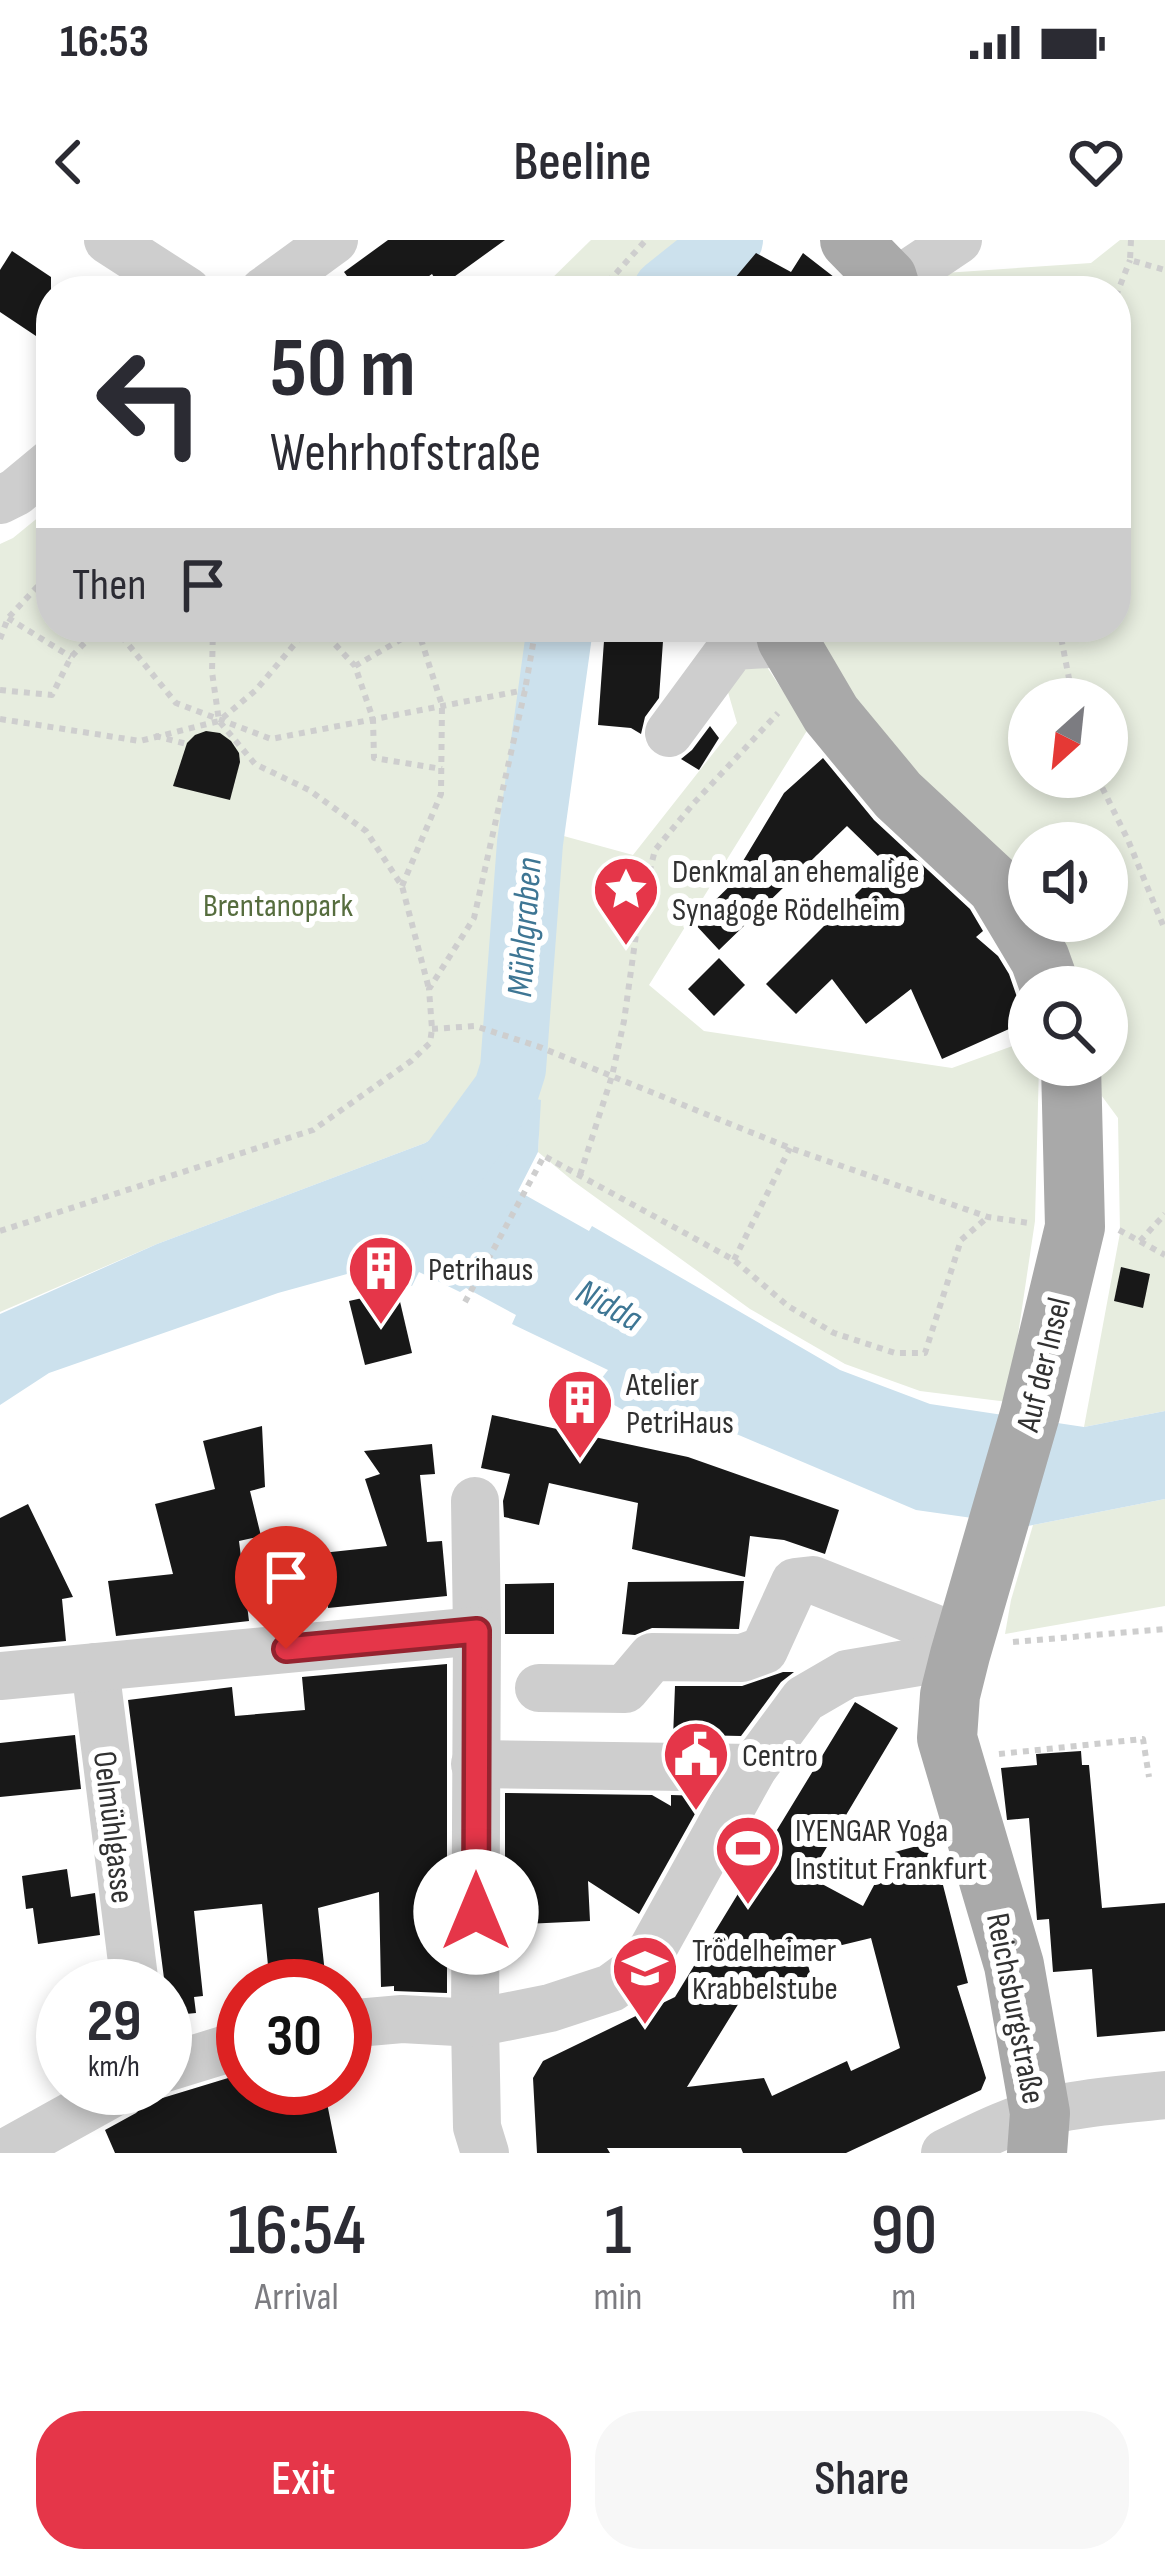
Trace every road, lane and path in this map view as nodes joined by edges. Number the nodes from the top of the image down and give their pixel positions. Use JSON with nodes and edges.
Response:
{"nodes":[{"id":1,"x":108,"y":240,"type":"edge"},
{"id":2,"x":334,"y":240,"type":"edge"},
{"id":3,"x":646,"y":240,"type":"edge"},
{"id":4,"x":958,"y":240,"type":"edge"},
{"id":5,"x":1131,"y":240,"type":"edge"},
{"id":6,"x":1130,"y":260,"type":"junction"},
{"id":7,"x":876,"y":270,"type":"edge"},
{"id":8,"x":1165,"y":270,"type":"edge"},
{"id":9,"x":164,"y":276,"type":"edge"},
{"id":10,"x":285,"y":276,"type":"edge"},
{"id":11,"x":614,"y":276,"type":"edge"},
{"id":12,"x":1124,"y":276,"type":"edge"},
{"id":13,"x":36,"y":475,"type":"edge"},
{"id":14,"x":0,"y":500,"type":"edge"},
{"id":15,"x":36,"y":586,"type":"edge"},
{"id":16,"x":8,"y":619,"type":"junction"},
{"id":17,"x":36,"y":636,"type":"edge"},
{"id":18,"x":0,"y":639,"type":"edge"},
{"id":19,"x":46,"y":642,"type":"edge"},
{"id":20,"x":86,"y":642,"type":"edge"},
{"id":21,"x":127,"y":642,"type":"edge"},
{"id":22,"x":213,"y":642,"type":"edge"},
{"id":23,"x":296,"y":642,"type":"edge"},
{"id":24,"x":333,"y":642,"type":"edge"},
{"id":25,"x":395,"y":642,"type":"edge"},
{"id":26,"x":422,"y":642,"type":"edge"},
{"id":27,"x":533,"y":642,"type":"edge"},
{"id":28,"x":773,"y":642,"type":"edge"},
{"id":29,"x":790,"y":642,"type":"edge"},
{"id":30,"x":1062,"y":642,"type":"edge"},
{"id":31,"x":71,"y":657,"type":"junction"},
{"id":32,"x":355,"y":666,"type":"junction"},
{"id":33,"x":1069,"y":678,"type":"edge"},
{"id":34,"x":0,"y":690,"type":"edge"},
{"id":35,"x":525,"y":690,"type":"junction"},
{"id":36,"x":442,"y":705,"type":"junction"},
{"id":37,"x":780,"y":711,"type":"dead end"},
{"id":38,"x":0,"y":719,"type":"edge"},
{"id":39,"x":373,"y":719,"type":"junction"},
{"id":40,"x":219,"y":721,"type":"junction"},
{"id":41,"x":669,"y":733,"type":"dead end"},
{"id":42,"x":153,"y":736,"type":"junction"},
{"id":43,"x":187,"y":744,"type":"dead end"},
{"id":44,"x":240,"y":759,"type":"dead end"},
{"id":45,"x":255,"y":764,"type":"junction"},
{"id":46,"x":442,"y":769,"type":"junction"},
{"id":47,"x":1108,"y":798,"type":"edge"},
{"id":48,"x":402,"y":886,"type":"junction"},
{"id":49,"x":1165,"y":929,"type":"edge"},
{"id":50,"x":1043,"y":966,"type":"edge"},
{"id":51,"x":429,"y":989,"type":"junction"},
{"id":52,"x":432,"y":1029,"type":"junction"},
{"id":53,"x":612,"y":1076,"type":"junction"},
{"id":54,"x":1072,"y":1086,"type":"edge"},
{"id":55,"x":790,"y":1148,"type":"junction"},
{"id":56,"x":580,"y":1175,"type":"junction"},
{"id":57,"x":1165,"y":1214,"type":"edge"},
{"id":58,"x":988,"y":1217,"type":"junction"},
{"id":59,"x":1075,"y":1227,"type":"junction"},
{"id":60,"x":0,"y":1231,"type":"edge"},
{"id":61,"x":1140,"y":1241,"type":"dead end"},
{"id":62,"x":734,"y":1260,"type":"junction"},
{"id":63,"x":465,"y":1302,"type":"dead end"},
{"id":64,"x":475,"y":1502,"type":"dead end"},
{"id":65,"x":968,"y":1628,"type":"junction"},
{"id":66,"x":1165,"y":1629,"type":"edge"},
{"id":67,"x":477,"y":1631,"type":"junction"},
{"id":68,"x":95,"y":1667,"type":"junction"},
{"id":69,"x":0,"y":1676,"type":"edge"},
{"id":70,"x":539,"y":1688,"type":"dead end"},
{"id":71,"x":954,"y":1760,"type":"junction"},
{"id":72,"x":475,"y":1765,"type":"junction"},
{"id":73,"x":753,"y":1768,"type":"junction"},
{"id":74,"x":1149,"y":1777,"type":"dead end"},
{"id":75,"x":133,"y":1959,"type":"edge"},
{"id":76,"x":372,"y":2021,"type":"edge"},
{"id":77,"x":475,"y":2023,"type":"junction"},
{"id":78,"x":1165,"y":2095,"type":"edge"},
{"id":79,"x":73,"y":2115,"type":"edge"},
{"id":80,"x":1038,"y":2133,"type":"edge"},
{"id":81,"x":5,"y":2153,"type":"edge"},
{"id":82,"x":485,"y":2153,"type":"edge"},
{"id":83,"x":945,"y":2153,"type":"edge"}],
"edges":[{"from":1,"to":9,"type":"street"},
{"from":2,"to":10,"type":"street"},
{"from":3,"to":11,"type":"path"},
{"from":4,"to":7,"type":"street"},
{"from":5,"to":6,"type":"path"},
{"from":6,"to":8,"type":"path"},
{"from":6,"to":12,"type":"path"},
{"from":13,"to":14,"type":"street"},
{"from":15,"to":16,"type":"path"},
{"from":16,"to":17,"type":"path"},
{"from":16,"to":18,"type":"path"},
{"from":19,"to":31,"type":"path"},
{"from":20,"to":31,"type":"path"},
{"from":21,"to":40,"type":"path"},
{"from":22,"to":40,"type":"path"},
{"from":23,"to":40,"type":"path"},
{"from":24,"to":32,"type":"path"},
{"from":25,"to":32,"type":"path"},
{"from":26,"to":36,"type":"path"},
{"from":27,"to":35,"type":"path"},
{"from":28,"to":41,"type":"street"},
{"from":29,"to":50,"type":"main road"},
{"from":30,"to":33,"type":"path"},
{"from":31,"to":34,"type":"path"},
{"from":32,"to":39,"type":"path"},
{"from":35,"to":36,"type":"path"},
{"from":35,"to":51,"type":"path"},
{"from":36,"to":39,"type":"path"},
{"from":36,"to":46,"type":"path"},
{"from":37,"to":53,"type":"path"},
{"from":38,"to":42,"type":"path"},
{"from":39,"to":40,"type":"path"},
{"from":39,"to":46,"type":"path"},
{"from":40,"to":42,"type":"path"},
{"from":40,"to":45,"type":"path"},
{"from":42,"to":43,"type":"path"},
{"from":44,"to":45,"type":"path"},
{"from":45,"to":48,"type":"path"},
{"from":46,"to":48,"type":"path"},
{"from":47,"to":49,"type":"path"},
{"from":48,"to":51,"type":"path"},
{"from":51,"to":52,"type":"path"},
{"from":52,"to":53,"type":"path"},
{"from":52,"to":60,"type":"path"},
{"from":53,"to":55,"type":"path"},
{"from":53,"to":56,"type":"path"},
{"from":54,"to":59,"type":"main road","name":"Auf der Insel"},
{"from":55,"to":58,"type":"path"},
{"from":55,"to":62,"type":"path"},
{"from":56,"to":62,"type":"path"},
{"from":56,"to":63,"type":"path"},
{"from":57,"to":61,"type":"path"},
{"from":58,"to":59,"type":"path"},
{"from":58,"to":62,"type":"path"},
{"from":59,"to":65,"type":"main road","name":"Auf der Insel"},
{"from":64,"to":67,"type":"street"},
{"from":65,"to":66,"type":"path"},
{"from":65,"to":70,"type":"street"},
{"from":65,"to":71,"type":"main road","name":"Reichsburgstraße"},
{"from":65,"to":73,"type":"street"},
{"from":67,"to":68,"type":"street"},
{"from":67,"to":72,"type":"street"},
{"from":68,"to":69,"type":"street"},
{"from":68,"to":75,"type":"street","name":"Oelmühlgasse"},
{"from":71,"to":74,"type":"path"},
{"from":71,"to":80,"type":"main road","name":"Reichsburgstraße"},
{"from":72,"to":73,"type":"street"},
{"from":72,"to":77,"type":"street"},
{"from":73,"to":77,"type":"street"},
{"from":76,"to":77,"type":"street"},
{"from":77,"to":82,"type":"street"},
{"from":78,"to":80,"type":"street"},
{"from":79,"to":81,"type":"street"},
{"from":80,"to":83,"type":"street"}]}
